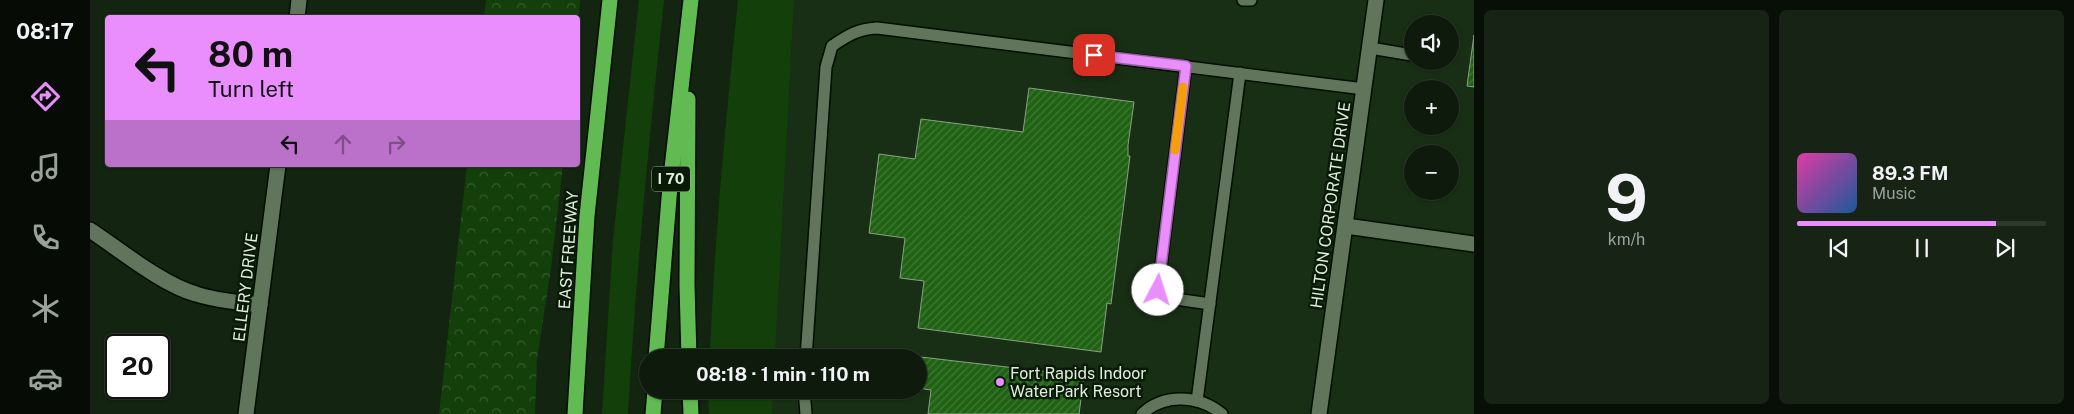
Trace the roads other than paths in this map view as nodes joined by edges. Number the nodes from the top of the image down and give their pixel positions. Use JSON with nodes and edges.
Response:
{"nodes":[{"id":1,"x":299,"y":0,"type":"edge"},
{"id":2,"x":610,"y":0,"type":"edge"},
{"id":3,"x":691,"y":0,"type":"edge"},
{"id":4,"x":1243,"y":0,"type":"edge"},
{"id":5,"x":1251,"y":0,"type":"edge"},
{"id":6,"x":1376,"y":0,"type":"edge"},
{"id":7,"x":297,"y":15,"type":"edge"},
{"id":8,"x":689,"y":17,"type":"junction"},
{"id":9,"x":1370,"y":48,"type":"junction"},
{"id":10,"x":1404,"y":54,"type":"edge"},
{"id":11,"x":1186,"y":66,"type":"junction"},
{"id":12,"x":1240,"y":73,"type":"junction"},
{"id":13,"x":1364,"y":89,"type":"junction"},
{"id":14,"x":278,"y":167,"type":"edge"},
{"id":15,"x":1346,"y":226,"type":"junction"},
{"id":16,"x":90,"y":230,"type":"edge"},
{"id":17,"x":1474,"y":244,"type":"edge"},
{"id":18,"x":1210,"y":304,"type":"junction"},
{"id":19,"x":260,"y":305,"type":"junction"},
{"id":20,"x":657,"y":349,"type":"edge"},
{"id":21,"x":689,"y":349,"type":"edge"},
{"id":22,"x":807,"y":349,"type":"edge"},
{"id":23,"x":654,"y":399,"type":"edge"},
{"id":24,"x":690,"y":399,"type":"edge"},
{"id":25,"x":805,"y":399,"type":"edge"},
{"id":26,"x":1197,"y":401,"type":"junction"},
{"id":27,"x":246,"y":414,"type":"edge"},
{"id":28,"x":575,"y":414,"type":"edge"},
{"id":29,"x":654,"y":414,"type":"edge"},
{"id":30,"x":691,"y":414,"type":"edge"},
{"id":31,"x":806,"y":414,"type":"edge"},
{"id":32,"x":1142,"y":414,"type":"edge"},
{"id":33,"x":1222,"y":414,"type":"edge"},
{"id":34,"x":1320,"y":414,"type":"edge"}],
"edges":[{"from":1,"to":7,"type":"street"},
{"from":2,"to":28,"type":"highway","name":"EAST FREEWAY"},
{"from":3,"to":8,"type":"highway","number":"I 70"},
{"from":4,"to":5,"type":"lane"},
{"from":6,"to":9,"type":"street","name":"HILTON CORPORATE DRIVE"},
{"from":8,"to":20,"type":"highway","number":"I 70"},
{"from":8,"to":21,"type":"highway"},
{"from":9,"to":10,"type":"lane"},
{"from":9,"to":13,"type":"street","name":"HILTON CORPORATE DRIVE"},
{"from":11,"to":12,"type":"lane"},
{"from":11,"to":18,"type":"lane"},
{"from":11,"to":22,"type":"lane"},
{"from":12,"to":13,"type":"lane"},
{"from":12,"to":18,"type":"lane"},
{"from":13,"to":15,"type":"street","name":"HILTON CORPORATE DRIVE"},
{"from":14,"to":19,"type":"street","name":"ELLERY DRIVE"},
{"from":15,"to":17,"type":"street"},
{"from":15,"to":34,"type":"street","name":"HILTON CORPORATE DRIVE"},
{"from":16,"to":19,"type":"street"},
{"from":18,"to":26,"type":"lane"},
{"from":19,"to":27,"type":"street","name":"ELLERY DRIVE"},
{"from":23,"to":29,"type":"highway"},
{"from":24,"to":30,"type":"highway"},
{"from":25,"to":31,"type":"lane"},
{"from":26,"to":32,"type":"lane"},
{"from":26,"to":33,"type":"lane"}]}
